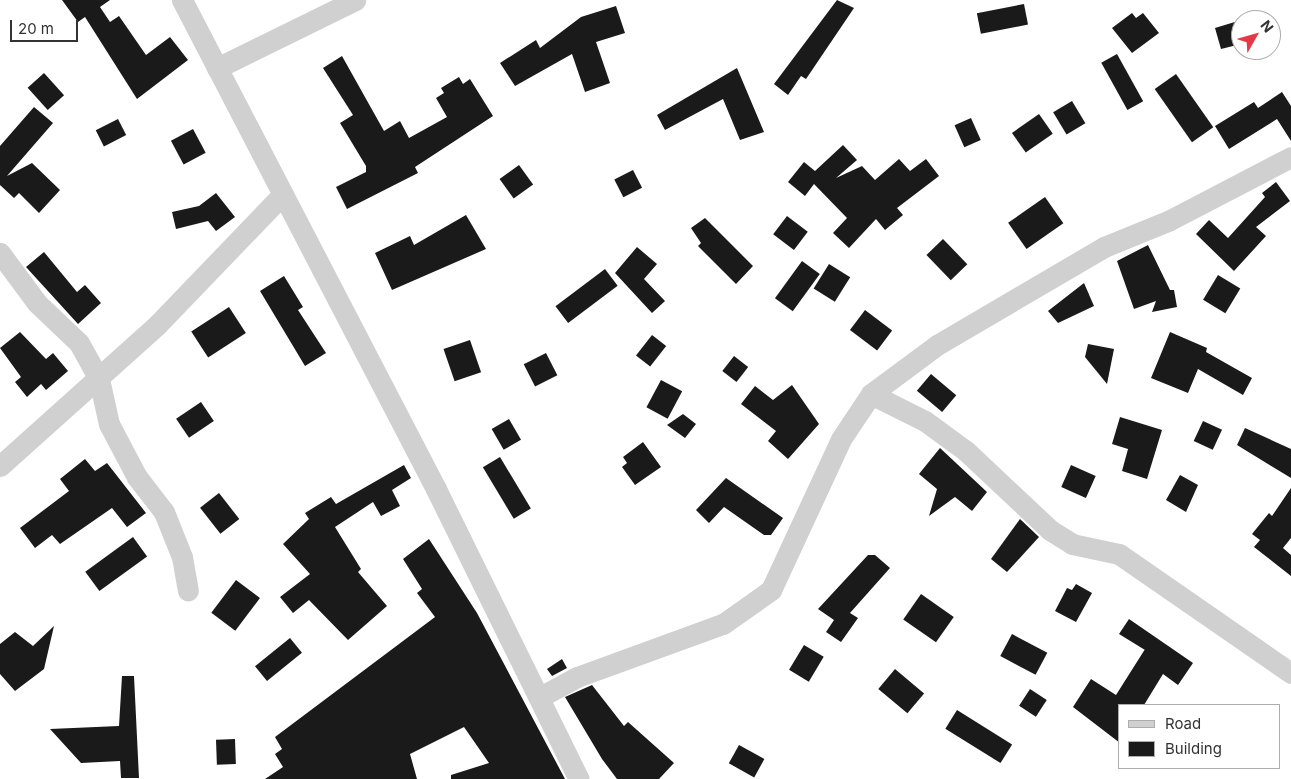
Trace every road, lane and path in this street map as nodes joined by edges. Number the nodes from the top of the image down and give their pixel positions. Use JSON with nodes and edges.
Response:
{"nodes":[{"id":1,"x":182,"y":0,"type":"edge"},
{"id":2,"x":355,"y":0,"type":"edge"},
{"id":3,"x":217,"y":68,"type":"junction"},
{"id":4,"x":1291,"y":156,"type":"edge"},
{"id":5,"x":282,"y":196,"type":"junction"},
{"id":6,"x":0,"y":253,"type":"edge"},
{"id":7,"x":99,"y":379,"type":"junction"},
{"id":8,"x":871,"y":394,"type":"junction"},
{"id":9,"x":0,"y":466,"type":"edge"},
{"id":10,"x":188,"y":590,"type":"dead end"},
{"id":11,"x":1291,"y":673,"type":"edge"},
{"id":12,"x":540,"y":697,"type":"junction"},
{"id":13,"x":579,"y":779,"type":"edge"}],
"edges":[{"from":1,"to":3,"type":"street"},
{"from":2,"to":3,"type":"street"},
{"from":3,"to":5,"type":"street"},
{"from":4,"to":8,"type":"street"},
{"from":5,"to":7,"type":"street"},
{"from":5,"to":12,"type":"street"},
{"from":6,"to":7,"type":"street"},
{"from":7,"to":9,"type":"street"},
{"from":7,"to":10,"type":"street"},
{"from":8,"to":11,"type":"street"},
{"from":8,"to":12,"type":"street"},
{"from":12,"to":13,"type":"street"}]}
